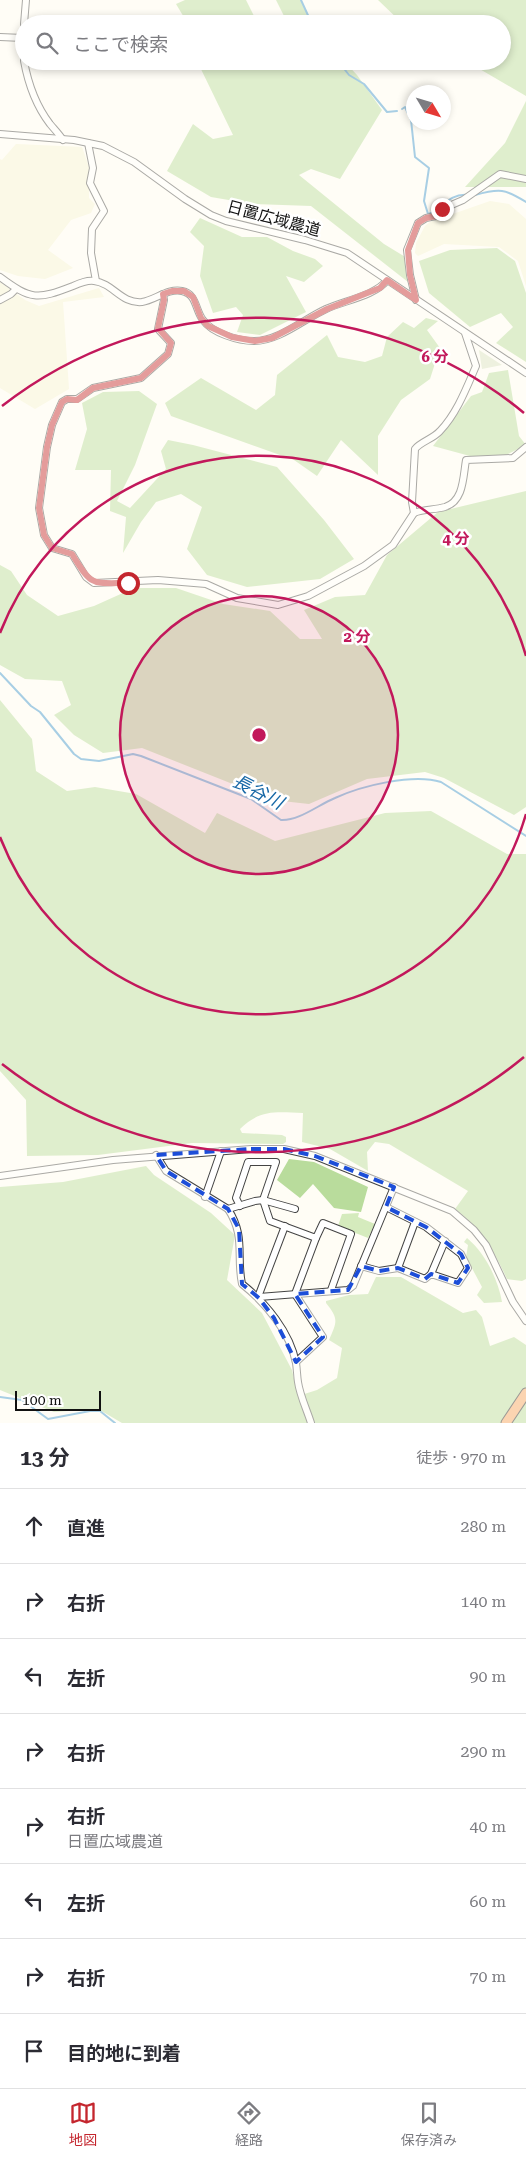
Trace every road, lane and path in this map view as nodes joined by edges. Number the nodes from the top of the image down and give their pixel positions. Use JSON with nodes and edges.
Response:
{"nodes":[{"id":1,"x":26,"y":0,"type":"edge"},
{"id":2,"x":25,"y":15,"type":"edge"},
{"id":3,"x":0,"y":37,"type":"edge"},
{"id":4,"x":15,"y":38,"type":"edge"},
{"id":5,"x":26,"y":70,"type":"edge"},
{"id":6,"x":0,"y":134,"type":"edge"},
{"id":7,"x":63,"y":140,"type":"junction"},
{"id":8,"x":88,"y":143,"type":"junction"},
{"id":9,"x":526,"y":179,"type":"edge"},
{"id":10,"x":0,"y":277,"type":"edge"},
{"id":11,"x":387,"y":280,"type":"junction"},
{"id":12,"x":96,"y":281,"type":"junction"},
{"id":13,"x":16,"y":289,"type":"junction"},
{"id":14,"x":163,"y":294,"type":"junction"},
{"id":15,"x":0,"y":300,"type":"edge"},
{"id":16,"x":416,"y":300,"type":"junction"},
{"id":17,"x":464,"y":333,"type":"junction"},
{"id":18,"x":526,"y":373,"type":"edge"},
{"id":19,"x":526,"y":447,"type":"edge"},
{"id":20,"x":414,"y":513,"type":"junction"},
{"id":21,"x":221,"y":1152,"type":"junction"},
{"id":22,"x":156,"y":1155,"type":"junction"},
{"id":23,"x":0,"y":1176,"type":"edge"},
{"id":24,"x":394,"y":1187,"type":"junction"},
{"id":25,"x":205,"y":1196,"type":"junction"},
{"id":26,"x":263,"y":1200,"type":"junction"},
{"id":27,"x":240,"y":1206,"type":"junction"},
{"id":28,"x":386,"y":1207,"type":"junction"},
{"id":29,"x":295,"y":1209,"type":"dead end"},
{"id":30,"x":228,"y":1210,"type":"junction"},
{"id":31,"x":415,"y":1222,"type":"junction"},
{"id":32,"x":285,"y":1226,"type":"junction"},
{"id":33,"x":316,"y":1238,"type":"junction"},
{"id":34,"x":445,"y":1241,"type":"junction"},
{"id":35,"x":362,"y":1266,"type":"junction"},
{"id":36,"x":398,"y":1268,"type":"junction"},
{"id":37,"x":431,"y":1274,"type":"junction"},
{"id":38,"x":330,"y":1290,"type":"junction"},
{"id":39,"x":295,"y":1294,"type":"junction"},
{"id":40,"x":258,"y":1297,"type":"junction"},
{"id":41,"x":526,"y":1321,"type":"edge"},
{"id":42,"x":296,"y":1362,"type":"junction"},
{"id":43,"x":526,"y":1393,"type":"edge"},
{"id":44,"x":311,"y":1423,"type":"edge"},
{"id":45,"x":506,"y":1423,"type":"edge"}],
"edges":[{"from":1,"to":2,"type":"street"},
{"from":3,"to":4,"type":"street"},
{"from":5,"to":7,"type":"street"},
{"from":6,"to":7,"type":"street","name":"日置広域農道"},
{"from":7,"to":8,"type":"street","name":"日置広域農道"},
{"from":8,"to":11,"type":"street","name":"日置広域農道"},
{"from":8,"to":12,"type":"street"},
{"from":9,"to":16,"type":"street"},
{"from":10,"to":13,"type":"street"},
{"from":11,"to":14,"type":"street"},
{"from":11,"to":16,"type":"street","name":"日置広域農道"},
{"from":12,"to":13,"type":"street"},
{"from":12,"to":14,"type":"street"},
{"from":13,"to":15,"type":"street"},
{"from":14,"to":20,"type":"street"},
{"from":16,"to":17,"type":"street","name":"日置広域農道"},
{"from":17,"to":18,"type":"street","name":"日置広域農道"},
{"from":17,"to":20,"type":"street"},
{"from":19,"to":20,"type":"street"},
{"from":21,"to":22,"type":"street"},
{"from":21,"to":24,"type":"street"},
{"from":21,"to":25,"type":"street"},
{"from":22,"to":23,"type":"street"},
{"from":22,"to":25,"type":"street"},
{"from":24,"to":28,"type":"street"},
{"from":24,"to":41,"type":"street"},
{"from":25,"to":30,"type":"street"},
{"from":26,"to":27,"type":"street"},
{"from":26,"to":27,"type":"street"},
{"from":26,"to":29,"type":"street"},
{"from":26,"to":32,"type":"street"},
{"from":27,"to":30,"type":"street"},
{"from":28,"to":31,"type":"street"},
{"from":28,"to":35,"type":"street"},
{"from":30,"to":40,"type":"street"},
{"from":31,"to":34,"type":"street"},
{"from":31,"to":36,"type":"street"},
{"from":32,"to":33,"type":"street"},
{"from":32,"to":40,"type":"street"},
{"from":33,"to":38,"type":"street"},
{"from":33,"to":39,"type":"street"},
{"from":34,"to":37,"type":"street"},
{"from":34,"to":37,"type":"street"},
{"from":35,"to":36,"type":"street"},
{"from":35,"to":38,"type":"street"},
{"from":36,"to":37,"type":"street"},
{"from":38,"to":39,"type":"street"},
{"from":39,"to":40,"type":"street"},
{"from":39,"to":42,"type":"street"},
{"from":40,"to":42,"type":"street"},
{"from":42,"to":44,"type":"street"},
{"from":43,"to":45,"type":"highway"}]}
